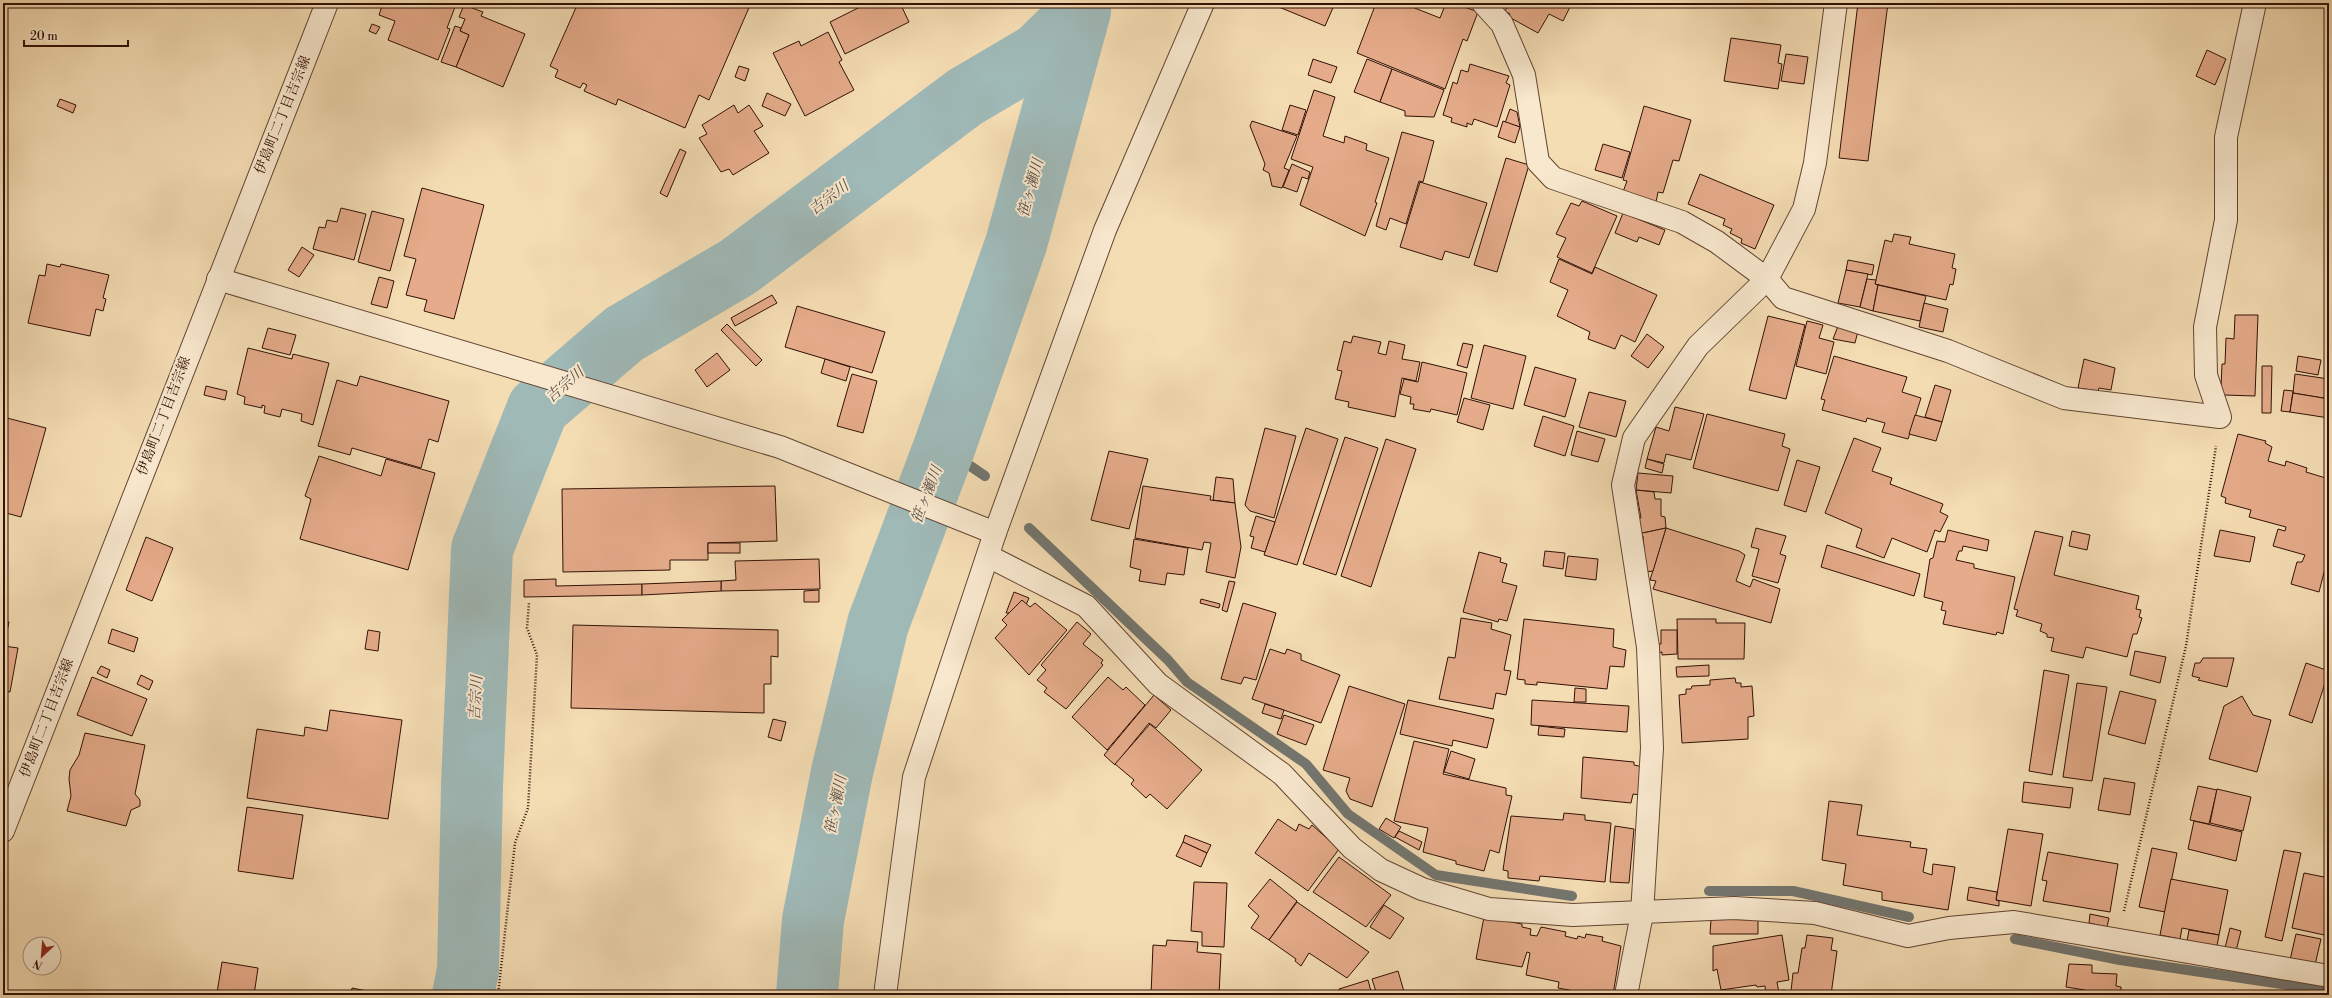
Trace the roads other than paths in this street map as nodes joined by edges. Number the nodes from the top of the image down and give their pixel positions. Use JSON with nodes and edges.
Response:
{"nodes":[{"id":1,"x":327,"y":3,"type":"edge"},
{"id":2,"x":1203,"y":3,"type":"edge"},
{"id":3,"x":1483,"y":3,"type":"edge"},
{"id":4,"x":1836,"y":3,"type":"edge"},
{"id":5,"x":2256,"y":3,"type":"edge"},
{"id":6,"x":218,"y":279,"type":"junction"},
{"id":7,"x":1767,"y":279,"type":"junction"},
{"id":8,"x":995,"y":533,"type":"junction"},
{"id":9,"x":988,"y":556,"type":"junction"},
{"id":10,"x":3,"y":831,"type":"edge"},
{"id":11,"x":1642,"y":914,"type":"junction"},
{"id":12,"x":2329,"y":976,"type":"edge"},
{"id":13,"x":884,"y":995,"type":"edge"},
{"id":14,"x":1626,"y":995,"type":"edge"}],
"edges":[{"from":1,"to":6,"type":"street","name":"伊島町二丁目吉宗線"},
{"from":2,"to":8,"type":"street"},
{"from":3,"to":7,"type":"street"},
{"from":4,"to":7,"type":"street"},
{"from":5,"to":7,"type":"street"},
{"from":6,"to":8,"type":"street"},
{"from":6,"to":10,"type":"street","name":"伊島町二丁目吉宗線"},
{"from":7,"to":11,"type":"street"},
{"from":8,"to":9,"type":"street"},
{"from":9,"to":11,"type":"street"},
{"from":9,"to":13,"type":"street"},
{"from":11,"to":12,"type":"street"},
{"from":11,"to":14,"type":"street"}]}
